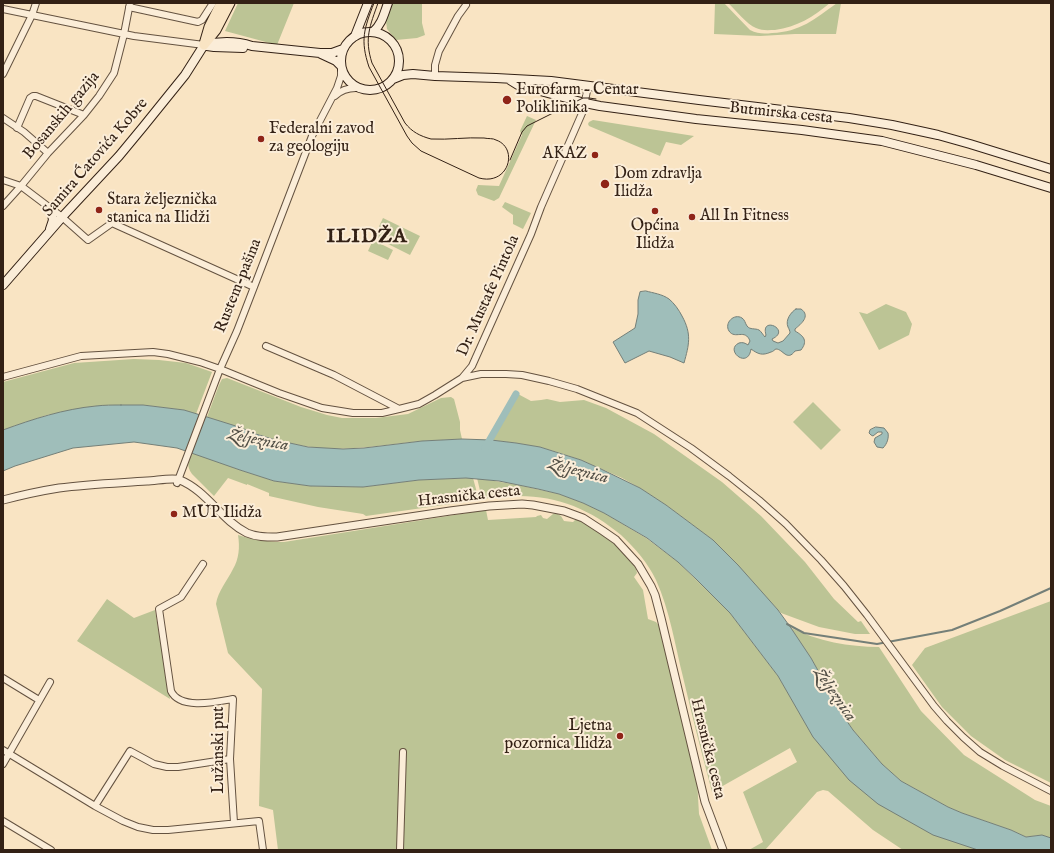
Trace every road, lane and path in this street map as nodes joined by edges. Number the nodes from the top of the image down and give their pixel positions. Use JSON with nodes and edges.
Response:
{"nodes":[{"id":1,"x":36,"y":3,"type":"edge"},
{"id":2,"x":213,"y":3,"type":"edge"},
{"id":3,"x":221,"y":3,"type":"edge"},
{"id":4,"x":230,"y":3,"type":"edge"},
{"id":5,"x":368,"y":3,"type":"edge"},
{"id":6,"x":388,"y":3,"type":"edge"},
{"id":7,"x":130,"y":5,"type":"edge"},
{"id":8,"x":466,"y":5,"type":"dead end"},
{"id":9,"x":3,"y":9,"type":"edge"},
{"id":10,"x":32,"y":15,"type":"junction"},
{"id":11,"x":382,"y":20,"type":"junction"},
{"id":12,"x":218,"y":26,"type":"junction"},
{"id":13,"x":373,"y":32,"type":"junction"},
{"id":14,"x":124,"y":34,"type":"junction"},
{"id":15,"x":355,"y":36,"type":"junction"},
{"id":16,"x":387,"y":38,"type":"junction"},
{"id":17,"x":228,"y":42,"type":"junction"},
{"id":18,"x":204,"y":45,"type":"junction"},
{"id":19,"x":252,"y":46,"type":"junction"},
{"id":20,"x":343,"y":49,"type":"junction"},
{"id":21,"x":320,"y":53,"type":"junction"},
{"id":22,"x":399,"y":57,"type":"junction"},
{"id":23,"x":341,"y":67,"type":"junction"},
{"id":24,"x":3,"y":74,"type":"edge"},
{"id":25,"x":413,"y":74,"type":"junction"},
{"id":26,"x":435,"y":76,"type":"junction"},
{"id":27,"x":507,"y":78,"type":"junction"},
{"id":28,"x":393,"y":79,"type":"junction"},
{"id":29,"x":588,"y":86,"type":"junction"},
{"id":30,"x":356,"y":88,"type":"junction"},
{"id":31,"x":329,"y":101,"type":"junction"},
{"id":32,"x":584,"y":103,"type":"junction"},
{"id":33,"x":84,"y":115,"type":"junction"},
{"id":34,"x":3,"y":118,"type":"edge"},
{"id":35,"x":17,"y":128,"type":"junction"},
{"id":36,"x":48,"y":153,"type":"junction"},
{"id":37,"x":1051,"y":169,"type":"edge"},
{"id":38,"x":3,"y":180,"type":"edge"},
{"id":39,"x":21,"y":186,"type":"junction"},
{"id":40,"x":1051,"y":188,"type":"edge"},
{"id":41,"x":3,"y":206,"type":"edge"},
{"id":42,"x":51,"y":209,"type":"junction"},
{"id":43,"x":62,"y":217,"type":"junction"},
{"id":44,"x":48,"y":233,"type":"junction"},
{"id":45,"x":3,"y":285,"type":"edge"},
{"id":46,"x":254,"y":287,"type":"junction"},
{"id":47,"x":266,"y":346,"type":"dead end"},
{"id":48,"x":219,"y":372,"type":"junction"},
{"id":49,"x":3,"y":377,"type":"edge"},
{"id":50,"x":462,"y":378,"type":"junction"},
{"id":51,"x":399,"y":409,"type":"junction"},
{"id":52,"x":178,"y":481,"type":"junction"},
{"id":53,"x":3,"y":500,"type":"edge"},
{"id":54,"x":203,"y":564,"type":"dead end"},
{"id":55,"x":3,"y":678,"type":"edge"},
{"id":56,"x":50,"y":682,"type":"dead end"},
{"id":57,"x":39,"y":700,"type":"junction"},
{"id":58,"x":3,"y":750,"type":"edge"},
{"id":59,"x":403,"y":752,"type":"dead end"},
{"id":60,"x":9,"y":754,"type":"junction"},
{"id":61,"x":230,"y":760,"type":"junction"},
{"id":62,"x":3,"y":764,"type":"edge"},
{"id":63,"x":1051,"y":791,"type":"edge"},
{"id":64,"x":95,"y":806,"type":"junction"},
{"id":65,"x":3,"y":821,"type":"edge"},
{"id":66,"x":234,"y":823,"type":"junction"},
{"id":67,"x":51,"y":850,"type":"edge"},
{"id":68,"x":262,"y":850,"type":"edge"},
{"id":69,"x":400,"y":850,"type":"edge"},
{"id":70,"x":723,"y":850,"type":"edge"}],
"edges":[{"from":1,"to":10,"type":"street"},
{"from":2,"to":7,"type":"street"},
{"from":3,"to":18,"type":"main road"},
{"from":4,"to":12,"type":"main road"},
{"from":5,"to":15,"type":"main road"},
{"from":6,"to":11,"type":"main road"},
{"from":7,"to":14,"type":"street","name":"Bosanskih gazija"},
{"from":8,"to":26,"type":"street"},
{"from":9,"to":10,"type":"street"},
{"from":10,"to":14,"type":"street"},
{"from":10,"to":24,"type":"street"},
{"from":11,"to":13,"type":"main road"},
{"from":11,"to":16,"type":"main road"},
{"from":12,"to":17,"type":"main road"},
{"from":12,"to":18,"type":"main road"},
{"from":13,"to":15,"type":"main road"},
{"from":13,"to":16,"type":"main road"},
{"from":14,"to":18,"type":"street"},
{"from":14,"to":33,"type":"street","name":"Bosanskih gazija"},
{"from":15,"to":20,"type":"main road"},
{"from":16,"to":22,"type":"main road"},
{"from":17,"to":18,"type":"main road"},
{"from":17,"to":19,"type":"main road"},
{"from":18,"to":19,"type":"main road"},
{"from":18,"to":43,"type":"main road","name":"Samira Ćatovića Kobre"},
{"from":19,"to":21,"type":"main road"},
{"from":20,"to":21,"type":"main road"},
{"from":20,"to":23,"type":"main road"},
{"from":21,"to":23,"type":"main road"},
{"from":22,"to":25,"type":"main road"},
{"from":22,"to":28,"type":"main road"},
{"from":23,"to":30,"type":"main road"},
{"from":23,"to":31,"type":"street","name":"Rustem-pašina"},
{"from":25,"to":26,"type":"main road","name":"Butmirska cesta"},
{"from":25,"to":28,"type":"main road","name":"Butmirska cesta"},
{"from":26,"to":27,"type":"main road","name":"Butmirska cesta"},
{"from":27,"to":29,"type":"main road","name":"Butmirska cesta"},
{"from":27,"to":32,"type":"main road","name":"Butmirska cesta"},
{"from":28,"to":30,"type":"main road"},
{"from":29,"to":32,"type":"street","name":"Dr. Mustafe Pintola"},
{"from":29,"to":37,"type":"main road","name":"Butmirska cesta"},
{"from":30,"to":31,"type":"street","name":"Rustem-pašina"},
{"from":31,"to":46,"type":"street","name":"Rustem-pašina"},
{"from":32,"to":40,"type":"main road","name":"Butmirska cesta"},
{"from":32,"to":50,"type":"street","name":"Dr. Mustafe Pintola"},
{"from":33,"to":35,"type":"street"},
{"from":33,"to":36,"type":"street","name":"Bosanskih gazija"},
{"from":34,"to":35,"type":"street"},
{"from":35,"to":36,"type":"street"},
{"from":36,"to":39,"type":"street","name":"Bosanskih gazija"},
{"from":38,"to":39,"type":"street"},
{"from":39,"to":41,"type":"street","name":"Bosanskih gazija"},
{"from":39,"to":42,"type":"street"},
{"from":42,"to":43,"type":"street"},
{"from":42,"to":44,"type":"main road"},
{"from":43,"to":44,"type":"main road","name":"Samira Ćatovića Kobre"},
{"from":43,"to":46,"type":"street"},
{"from":44,"to":45,"type":"main road","name":"Samira Ćatovića Kobre"},
{"from":46,"to":48,"type":"street","name":"Rustem-pašina"},
{"from":47,"to":51,"type":"street"},
{"from":48,"to":49,"type":"street","name":"Dr. Mustafe Pintola"},
{"from":48,"to":51,"type":"street","name":"Dr. Mustafe Pintola"},
{"from":48,"to":52,"type":"street","name":"Rustem-pašina"},
{"from":50,"to":51,"type":"street","name":"Dr. Mustafe Pintola"},
{"from":50,"to":63,"type":"street"},
{"from":52,"to":53,"type":"street"},
{"from":52,"to":70,"type":"street","name":"Hrasnička cesta"},
{"from":54,"to":61,"type":"street","name":"Lužanski put"},
{"from":55,"to":57,"type":"street"},
{"from":56,"to":57,"type":"street"},
{"from":57,"to":60,"type":"street"},
{"from":58,"to":60,"type":"street"},
{"from":59,"to":69,"type":"street"},
{"from":60,"to":62,"type":"street"},
{"from":60,"to":64,"type":"street"},
{"from":61,"to":64,"type":"street"},
{"from":61,"to":66,"type":"street","name":"Lužanski put"},
{"from":64,"to":66,"type":"street"},
{"from":65,"to":67,"type":"street"},
{"from":66,"to":68,"type":"street"}]}
